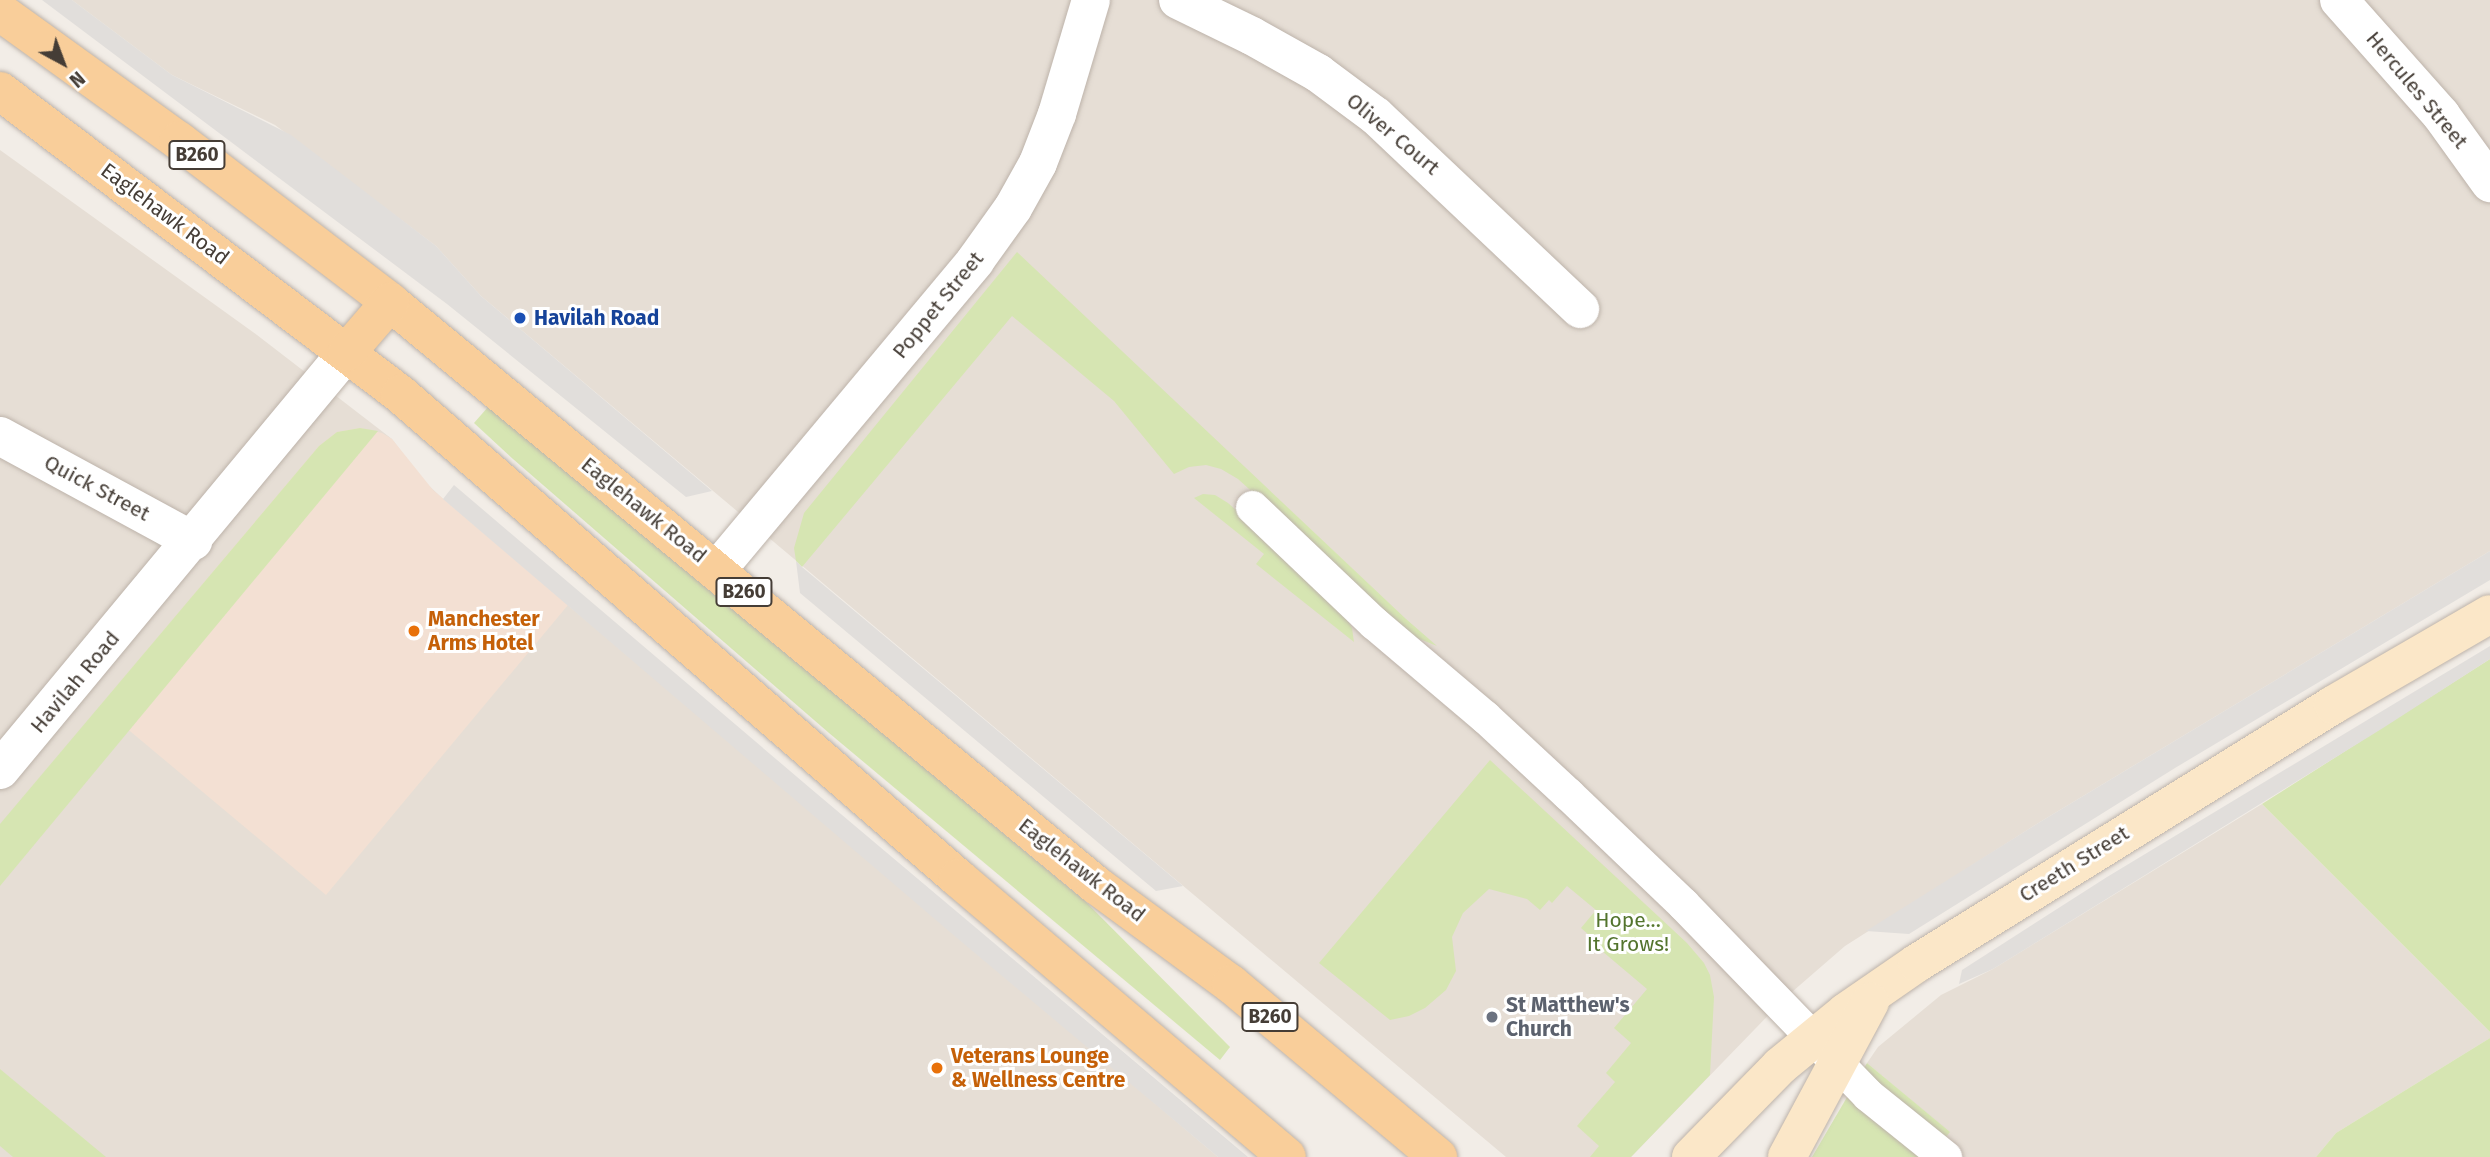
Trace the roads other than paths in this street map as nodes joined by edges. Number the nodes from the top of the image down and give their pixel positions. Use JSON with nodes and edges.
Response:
{"nodes":[{"id":1,"x":1091,"y":0,"type":"edge"},
{"id":2,"x":1178,"y":0,"type":"edge"},
{"id":3,"x":2339,"y":0,"type":"edge"},
{"id":4,"x":0,"y":12,"type":"edge"},
{"id":5,"x":0,"y":90,"type":"edge"},
{"id":6,"x":2490,"y":183,"type":"edge"},
{"id":7,"x":390,"y":302,"type":"junction"},
{"id":8,"x":1580,"y":309,"type":"dead end"},
{"id":9,"x":347,"y":352,"type":"junction"},
{"id":10,"x":0,"y":436,"type":"edge"},
{"id":11,"x":1252,"y":507,"type":"dead end"},
{"id":12,"x":194,"y":541,"type":"junction"},
{"id":13,"x":717,"y":570,"type":"junction"},
{"id":14,"x":2490,"y":614,"type":"edge"},
{"id":15,"x":0,"y":770,"type":"edge"},
{"id":16,"x":1825,"y":1051,"type":"junction"},
{"id":17,"x":1287,"y":1157,"type":"edge"},
{"id":18,"x":1438,"y":1157,"type":"edge"},
{"id":19,"x":1690,"y":1157,"type":"edge"},
{"id":20,"x":1787,"y":1157,"type":"edge"},
{"id":21,"x":1945,"y":1157,"type":"edge"}],
"edges":[{"from":1,"to":13,"type":"street","name":"Poppet Street"},
{"from":2,"to":8,"type":"street","name":"Oliver Court"},
{"from":3,"to":6,"type":"street","name":"Hercules Street"},
{"from":4,"to":7,"type":"main road","name":"Eaglehawk Road","number":"B260"},
{"from":5,"to":9,"type":"main road","name":"Eaglehawk Road"},
{"from":7,"to":9,"type":"main road","name":"Havilah Road"},
{"from":7,"to":13,"type":"main road","name":"Eaglehawk Road","number":"B260"},
{"from":9,"to":12,"type":"street","name":"Havilah Road"},
{"from":9,"to":17,"type":"main road","name":"Eaglehawk Road"},
{"from":10,"to":12,"type":"street","name":"Quick Street"},
{"from":11,"to":16,"type":"lane"},
{"from":12,"to":15,"type":"street","name":"Havilah Road"},
{"from":13,"to":18,"type":"main road","name":"Eaglehawk Road","number":"B260"},
{"from":14,"to":16,"type":"main road","name":"Creeth Street"},
{"from":16,"to":19,"type":"main road"},
{"from":16,"to":20,"type":"main road"},
{"from":16,"to":21,"type":"lane"}]}
